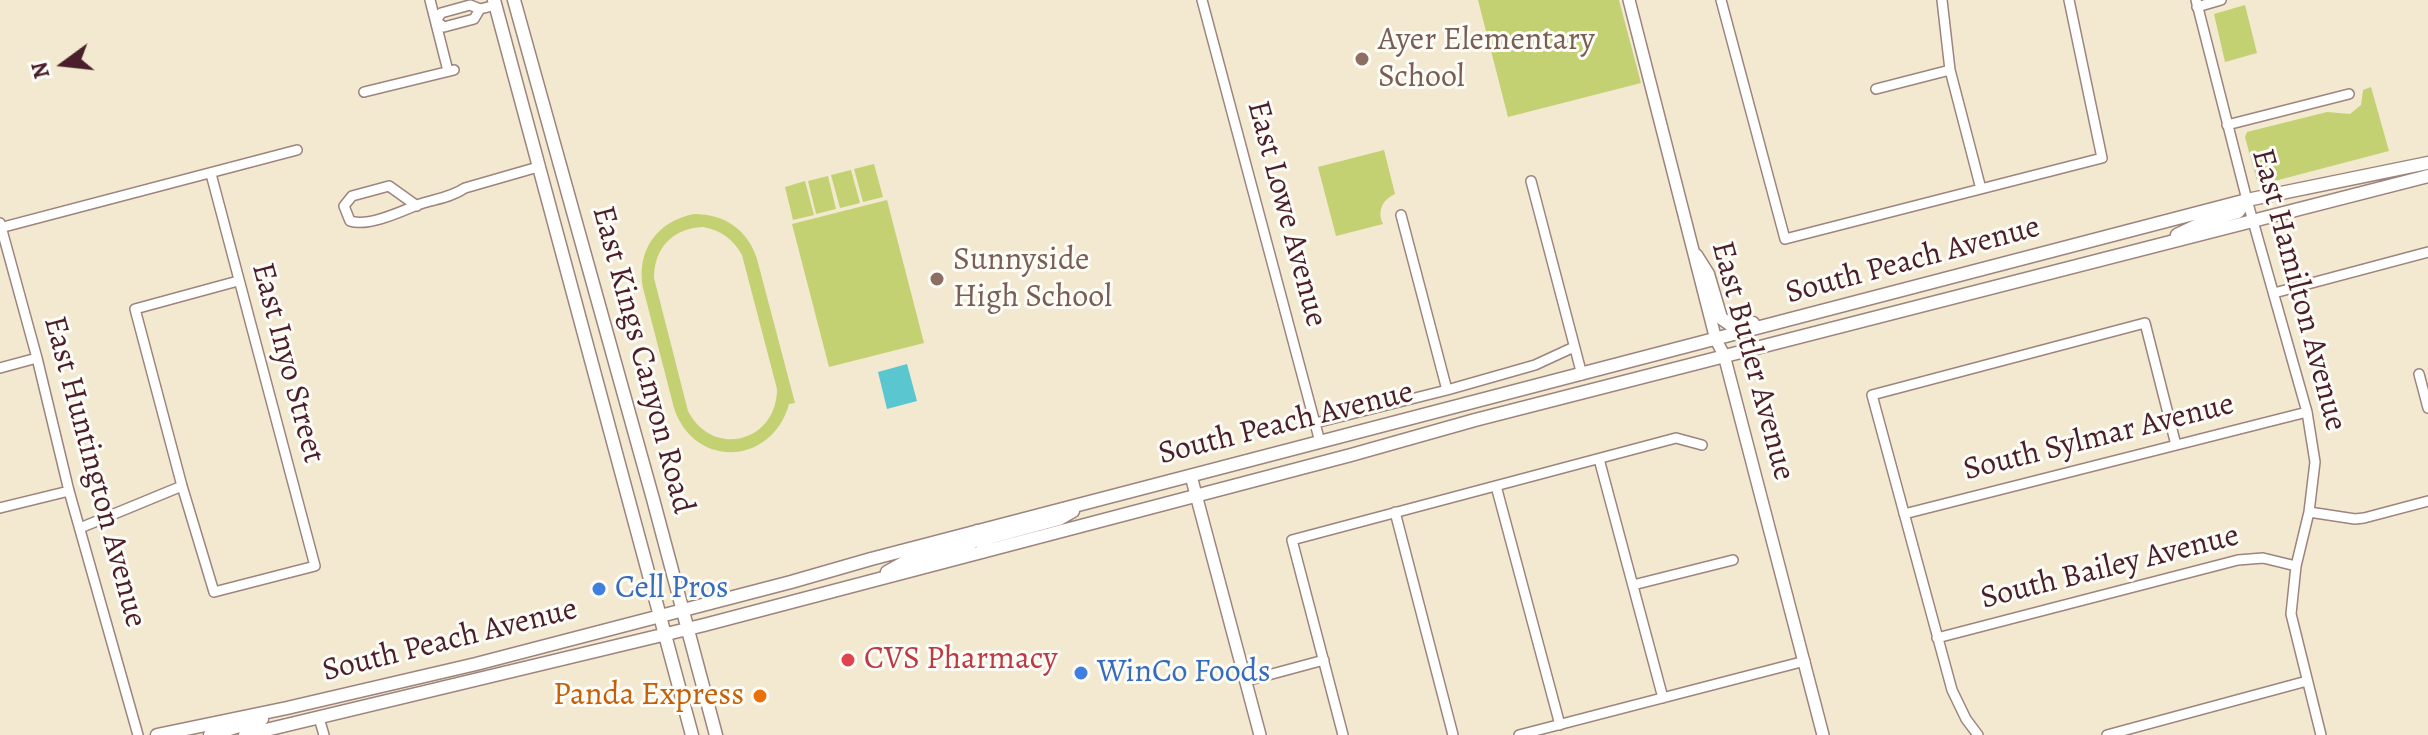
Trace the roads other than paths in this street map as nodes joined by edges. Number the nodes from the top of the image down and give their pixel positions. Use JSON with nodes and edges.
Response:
{"nodes":[{"id":1,"x":430,"y":0,"type":"edge"},
{"id":2,"x":514,"y":0,"type":"edge"},
{"id":3,"x":1202,"y":0,"type":"edge"},
{"id":4,"x":1629,"y":0,"type":"edge"},
{"id":5,"x":1721,"y":0,"type":"edge"},
{"id":6,"x":1942,"y":0,"type":"edge"},
{"id":7,"x":2069,"y":0,"type":"edge"},
{"id":8,"x":2221,"y":0,"type":"edge"},
{"id":9,"x":495,"y":2,"type":"edge"},
{"id":10,"x":2196,"y":3,"type":"edge"},
{"id":11,"x":436,"y":21,"type":"junction"},
{"id":12,"x":1950,"y":70,"type":"junction"},
{"id":13,"x":1876,"y":89,"type":"dead end"},
{"id":14,"x":364,"y":92,"type":"dead end"},
{"id":15,"x":2349,"y":94,"type":"dead end"},
{"id":16,"x":2227,"y":125,"type":"junction"},
{"id":17,"x":297,"y":150,"type":"dead end"},
{"id":18,"x":2428,"y":163,"type":"edge"},
{"id":19,"x":538,"y":167,"type":"junction"},
{"id":20,"x":211,"y":174,"type":"junction"},
{"id":21,"x":2428,"y":176,"type":"edge"},
{"id":22,"x":1531,"y":181,"type":"dead end"},
{"id":23,"x":1981,"y":189,"type":"junction"},
{"id":24,"x":2247,"y":200,"type":"junction"},
{"id":25,"x":417,"y":206,"type":"junction"},
{"id":26,"x":1401,"y":215,"type":"dead end"},
{"id":27,"x":2254,"y":221,"type":"junction"},
{"id":28,"x":0,"y":226,"type":"edge"},
{"id":29,"x":2428,"y":252,"type":"edge"},
{"id":30,"x":1696,"y":255,"type":"junction"},
{"id":31,"x":2114,"y":256,"type":"junction"},
{"id":32,"x":238,"y":281,"type":"junction"},
{"id":33,"x":2274,"y":293,"type":"junction"},
{"id":34,"x":1795,"y":318,"type":"junction"},
{"id":35,"x":1716,"y":340,"type":"junction"},
{"id":36,"x":1574,"y":347,"type":"junction"},
{"id":37,"x":1724,"y":355,"type":"junction"},
{"id":38,"x":37,"y":358,"type":"junction"},
{"id":39,"x":0,"y":368,"type":"edge"},
{"id":40,"x":2419,"y":374,"type":"dead end"},
{"id":41,"x":1582,"y":375,"type":"junction"},
{"id":42,"x":1447,"y":390,"type":"junction"},
{"id":43,"x":2428,"y":408,"type":"edge"},
{"id":44,"x":2307,"y":412,"type":"junction"},
{"id":45,"x":1315,"y":423,"type":"junction"},
{"id":46,"x":1320,"y":442,"type":"junction"},
{"id":47,"x":1702,"y":445,"type":"dead end"},
{"id":48,"x":2176,"y":445,"type":"junction"},
{"id":49,"x":1599,"y":459,"type":"junction"},
{"id":50,"x":1191,"y":476,"type":"junction"},
{"id":51,"x":1262,"y":477,"type":"junction"},
{"id":52,"x":182,"y":486,"type":"junction"},
{"id":53,"x":1496,"y":486,"type":"junction"},
{"id":54,"x":69,"y":491,"type":"junction"},
{"id":55,"x":1196,"y":496,"type":"junction"},
{"id":56,"x":2428,"y":501,"type":"edge"},
{"id":57,"x":1090,"y":502,"type":"junction"},
{"id":58,"x":0,"y":508,"type":"edge"},
{"id":59,"x":1395,"y":512,"type":"junction"},
{"id":60,"x":2309,"y":512,"type":"junction"},
{"id":61,"x":1904,"y":514,"type":"junction"},
{"id":62,"x":80,"y":528,"type":"junction"},
{"id":63,"x":977,"y":531,"type":"junction"},
{"id":64,"x":982,"y":552,"type":"junction"},
{"id":65,"x":1733,"y":560,"type":"dead end"},
{"id":66,"x":2296,"y":566,"type":"junction"},
{"id":67,"x":870,"y":581,"type":"junction"},
{"id":68,"x":1633,"y":585,"type":"junction"},
{"id":69,"x":683,"y":609,"type":"junction"},
{"id":70,"x":660,"y":615,"type":"junction"},
{"id":71,"x":689,"y":629,"type":"junction"},
{"id":72,"x":666,"y":634,"type":"junction"},
{"id":73,"x":1937,"y":638,"type":"junction"},
{"id":74,"x":1324,"y":660,"type":"junction"},
{"id":75,"x":1805,"y":661,"type":"junction"},
{"id":76,"x":476,"y":664,"type":"junction"},
{"id":77,"x":417,"y":678,"type":"junction"},
{"id":78,"x":1246,"y":681,"type":"junction"},
{"id":79,"x":2307,"y":681,"type":"junction"},
{"id":80,"x":405,"y":698,"type":"junction"},
{"id":81,"x":1663,"y":698,"type":"junction"},
{"id":82,"x":287,"y":708,"type":"junction"},
{"id":83,"x":319,"y":718,"type":"junction"},
{"id":84,"x":1560,"y":725,"type":"junction"},
{"id":85,"x":138,"y":735,"type":"edge"},
{"id":86,"x":157,"y":735,"type":"edge"},
{"id":87,"x":210,"y":735,"type":"edge"},
{"id":88,"x":245,"y":735,"type":"edge"},
{"id":89,"x":324,"y":735,"type":"edge"},
{"id":90,"x":692,"y":735,"type":"edge"},
{"id":91,"x":716,"y":735,"type":"edge"},
{"id":92,"x":1260,"y":735,"type":"edge"},
{"id":93,"x":1343,"y":735,"type":"edge"},
{"id":94,"x":1453,"y":735,"type":"edge"},
{"id":95,"x":1519,"y":735,"type":"edge"},
{"id":96,"x":1823,"y":735,"type":"edge"},
{"id":97,"x":1978,"y":735,"type":"edge"},
{"id":98,"x":2107,"y":735,"type":"edge"},
{"id":99,"x":2321,"y":735,"type":"edge"}],
"edges":[{"from":1,"to":11,"type":"street"},
{"from":2,"to":69,"type":"main road","name":"East Kings Canyon Road"},
{"from":3,"to":45,"type":"street","name":"East Lowe Avenue"},
{"from":4,"to":30,"type":"street","name":"East Butler Avenue"},
{"from":5,"to":23,"type":"street"},
{"from":6,"to":12,"type":"street"},
{"from":7,"to":23,"type":"street"},
{"from":8,"to":10,"type":"street"},
{"from":9,"to":11,"type":"street"},
{"from":9,"to":19,"type":"main road","name":"East Kings Canyon Road"},
{"from":10,"to":16,"type":"street","name":"East Hamilton Avenue"},
{"from":11,"to":14,"type":"street"},
{"from":12,"to":13,"type":"street"},
{"from":12,"to":23,"type":"street"},
{"from":15,"to":16,"type":"street"},
{"from":16,"to":24,"type":"street","name":"East Hamilton Avenue"},
{"from":17,"to":20,"type":"street"},
{"from":18,"to":24,"type":"main road","name":"South Peach Avenue"},
{"from":19,"to":25,"type":"street"},
{"from":19,"to":70,"type":"main road","name":"East Kings Canyon Road"},
{"from":20,"to":28,"type":"street"},
{"from":20,"to":32,"type":"street","name":"East Inyo Street"},
{"from":21,"to":27,"type":"main road","name":"South Peach Avenue"},
{"from":22,"to":36,"type":"street"},
{"from":24,"to":27,"type":"street","name":"East Hamilton Avenue"},
{"from":24,"to":31,"type":"main road"},
{"from":24,"to":34,"type":"main road","name":"South Peach Avenue"},
{"from":25,"to":25,"type":"street"},
{"from":26,"to":42,"type":"street"},
{"from":27,"to":31,"type":"main road","name":"South Peach Avenue"},
{"from":27,"to":33,"type":"street","name":"East Hamilton Avenue"},
{"from":28,"to":38,"type":"street","name":"East Huntington Avenue"},
{"from":29,"to":33,"type":"street"},
{"from":30,"to":34,"type":"main road"},
{"from":30,"to":35,"type":"street","name":"East Butler Avenue"},
{"from":31,"to":37,"type":"main road","name":"South Peach Avenue"},
{"from":32,"to":52,"type":"street"},
{"from":32,"to":52,"type":"street","name":"East Inyo Street"},
{"from":33,"to":44,"type":"street","name":"East Hamilton Avenue"},
{"from":34,"to":35,"type":"main road","name":"South Peach Avenue"},
{"from":35,"to":37,"type":"street","name":"East Butler Avenue"},
{"from":35,"to":41,"type":"main road","name":"South Peach Avenue"},
{"from":36,"to":41,"type":"street"},
{"from":36,"to":42,"type":"street","name":"South Peach Avenue"},
{"from":37,"to":51,"type":"main road","name":"South Peach Avenue"},
{"from":37,"to":75,"type":"street","name":"East Butler Avenue"},
{"from":38,"to":39,"type":"street"},
{"from":38,"to":54,"type":"street","name":"East Huntington Avenue"},
{"from":40,"to":43,"type":"street"},
{"from":41,"to":46,"type":"main road","name":"South Peach Avenue"},
{"from":42,"to":45,"type":"street","name":"South Peach Avenue"},
{"from":44,"to":48,"type":"street","name":"South Sylmar Avenue"},
{"from":44,"to":60,"type":"street","name":"East Hamilton Avenue"},
{"from":45,"to":46,"type":"street","name":"East Lowe Avenue"},
{"from":46,"to":50,"type":"main road","name":"South Peach Avenue"},
{"from":46,"to":51,"type":"main road"},
{"from":47,"to":49,"type":"street"},
{"from":48,"to":61,"type":"street","name":"South Sylmar Avenue"},
{"from":48,"to":61,"type":"street"},
{"from":49,"to":53,"type":"street"},
{"from":49,"to":68,"type":"street"},
{"from":50,"to":55,"type":"street"},
{"from":50,"to":57,"type":"main road","name":"South Peach Avenue"},
{"from":51,"to":55,"type":"main road","name":"South Peach Avenue"},
{"from":52,"to":62,"type":"street"},
{"from":53,"to":59,"type":"street"},
{"from":53,"to":84,"type":"street"},
{"from":54,"to":58,"type":"street"},
{"from":54,"to":62,"type":"street","name":"East Huntington Avenue"},
{"from":55,"to":64,"type":"main road","name":"South Peach Avenue"},
{"from":55,"to":78,"type":"street"},
{"from":56,"to":60,"type":"street"},
{"from":57,"to":63,"type":"main road","name":"South Peach Avenue"},
{"from":57,"to":64,"type":"main road"},
{"from":59,"to":74,"type":"street"},
{"from":59,"to":94,"type":"street"},
{"from":60,"to":66,"type":"street","name":"East Hamilton Avenue"},
{"from":61,"to":73,"type":"street"},
{"from":62,"to":85,"type":"street","name":"East Huntington Avenue"},
{"from":63,"to":67,"type":"main road"},
{"from":63,"to":69,"type":"main road","name":"South Peach Avenue"},
{"from":64,"to":67,"type":"main road","name":"South Peach Avenue"},
{"from":65,"to":68,"type":"street"},
{"from":66,"to":73,"type":"street","name":"South Bailey Avenue"},
{"from":66,"to":79,"type":"street","name":"East Hamilton Avenue"},
{"from":67,"to":71,"type":"main road","name":"South Peach Avenue"},
{"from":68,"to":81,"type":"street"},
{"from":69,"to":70,"type":"main road","name":"South Peach Avenue"},
{"from":69,"to":71,"type":"main road","name":"East Kings Canyon Road"},
{"from":70,"to":72,"type":"main road","name":"East Kings Canyon Road"},
{"from":70,"to":76,"type":"main road","name":"South Peach Avenue"},
{"from":71,"to":72,"type":"main road","name":"South Peach Avenue"},
{"from":71,"to":91,"type":"main road","name":"East Kings Canyon Road"},
{"from":72,"to":80,"type":"main road","name":"South Peach Avenue"},
{"from":72,"to":90,"type":"main road","name":"East Kings Canyon Road"},
{"from":73,"to":97,"type":"street"},
{"from":74,"to":78,"type":"street"},
{"from":74,"to":93,"type":"street"},
{"from":75,"to":81,"type":"street"},
{"from":75,"to":96,"type":"street","name":"East Butler Avenue"},
{"from":76,"to":77,"type":"main road","name":"South Peach Avenue"},
{"from":76,"to":80,"type":"main road"},
{"from":77,"to":82,"type":"main road","name":"South Peach Avenue"},
{"from":77,"to":83,"type":"main road"},
{"from":78,"to":92,"type":"street"},
{"from":79,"to":98,"type":"street"},
{"from":79,"to":99,"type":"street","name":"East Hamilton Avenue"},
{"from":80,"to":83,"type":"main road","name":"South Peach Avenue"},
{"from":81,"to":84,"type":"street"},
{"from":82,"to":86,"type":"main road","name":"South Peach Avenue"},
{"from":82,"to":87,"type":"main road"},
{"from":83,"to":88,"type":"main road","name":"South Peach Avenue"},
{"from":83,"to":89,"type":"street"},
{"from":84,"to":95,"type":"street"}]}
